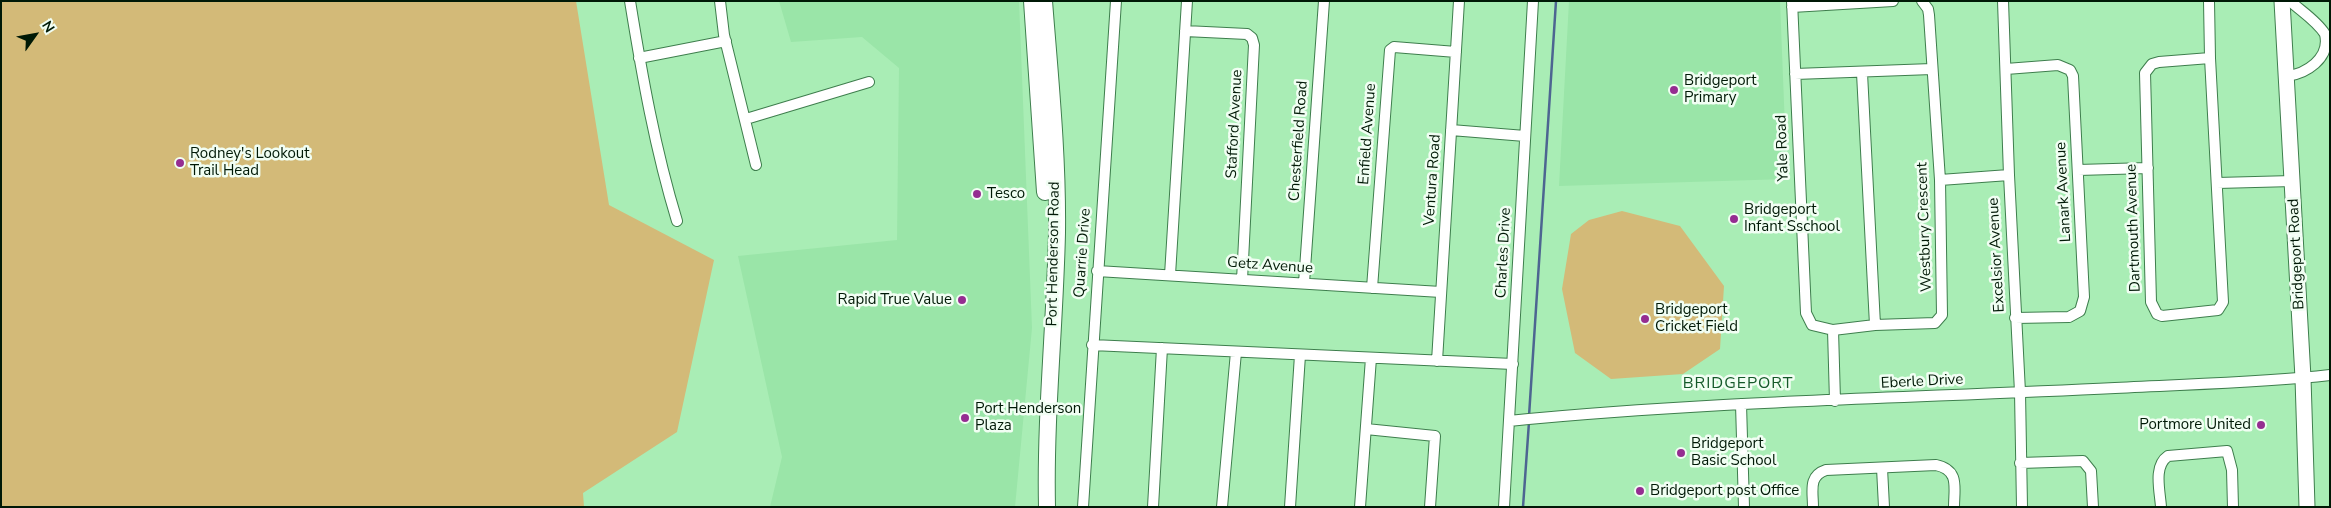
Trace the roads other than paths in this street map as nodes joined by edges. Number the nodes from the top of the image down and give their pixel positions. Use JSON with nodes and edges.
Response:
{"nodes":[{"id":1,"x":630,"y":1,"type":"edge"},
{"id":2,"x":720,"y":1,"type":"edge"},
{"id":3,"x":1032,"y":1,"type":"edge"},
{"id":4,"x":1044,"y":1,"type":"edge"},
{"id":5,"x":1116,"y":1,"type":"edge"},
{"id":6,"x":1187,"y":1,"type":"edge"},
{"id":7,"x":1324,"y":1,"type":"edge"},
{"id":8,"x":1458,"y":1,"type":"edge"},
{"id":9,"x":1533,"y":1,"type":"edge"},
{"id":10,"x":1893,"y":1,"type":"edge"},
{"id":11,"x":1922,"y":1,"type":"edge"},
{"id":12,"x":2003,"y":1,"type":"edge"},
{"id":13,"x":2209,"y":1,"type":"edge"},
{"id":14,"x":2282,"y":1,"type":"edge"},
{"id":15,"x":2290,"y":1,"type":"edge"},
{"id":16,"x":1792,"y":4,"type":"edge"},
{"id":17,"x":1185,"y":30,"type":"junction"},
{"id":18,"x":726,"y":41,"type":"junction"},
{"id":19,"x":1456,"y":52,"type":"junction"},
{"id":20,"x":639,"y":58,"type":"junction"},
{"id":21,"x":2210,"y":58,"type":"junction"},
{"id":22,"x":1932,"y":69,"type":"junction"},
{"id":23,"x":2006,"y":69,"type":"junction"},
{"id":24,"x":1862,"y":73,"type":"junction"},
{"id":25,"x":1795,"y":74,"type":"junction"},
{"id":26,"x":2287,"y":76,"type":"junction"},
{"id":27,"x":869,"y":82,"type":"dead end"},
{"id":28,"x":746,"y":119,"type":"junction"},
{"id":29,"x":1451,"y":130,"type":"junction"},
{"id":30,"x":1526,"y":136,"type":"junction"},
{"id":31,"x":756,"y":165,"type":"dead end"},
{"id":32,"x":2148,"y":168,"type":"junction"},
{"id":33,"x":2078,"y":170,"type":"junction"},
{"id":34,"x":2008,"y":175,"type":"junction"},
{"id":35,"x":1940,"y":180,"type":"junction"},
{"id":36,"x":2293,"y":181,"type":"junction"},
{"id":37,"x":2217,"y":183,"type":"junction"},
{"id":38,"x":677,"y":221,"type":"dead end"},
{"id":39,"x":1097,"y":271,"type":"junction"},
{"id":40,"x":1170,"y":275,"type":"junction"},
{"id":41,"x":1242,"y":280,"type":"junction"},
{"id":42,"x":1304,"y":283,"type":"junction"},
{"id":43,"x":1372,"y":288,"type":"junction"},
{"id":44,"x":1441,"y":292,"type":"junction"},
{"id":45,"x":2015,"y":318,"type":"junction"},
{"id":46,"x":1809,"y":322,"type":"joint"},
{"id":47,"x":1875,"y":325,"type":"junction"},
{"id":48,"x":1833,"y":330,"type":"junction"},
{"id":49,"x":1092,"y":345,"type":"junction"},
{"id":50,"x":1162,"y":348,"type":"junction"},
{"id":51,"x":1236,"y":352,"type":"junction"},
{"id":52,"x":1300,"y":355,"type":"junction"},
{"id":53,"x":1371,"y":358,"type":"junction"},
{"id":54,"x":1437,"y":361,"type":"junction"},
{"id":55,"x":1513,"y":364,"type":"junction"},
{"id":56,"x":2330,"y":375,"type":"edge"},
{"id":57,"x":2303,"y":378,"type":"junction"},
{"id":58,"x":2020,"y":392,"type":"junction"},
{"id":59,"x":1836,"y":401,"type":"junction"},
{"id":60,"x":1741,"y":404,"type":"junction"},
{"id":61,"x":1509,"y":421,"type":"junction"},
{"id":62,"x":1366,"y":429,"type":"junction"},
{"id":63,"x":2020,"y":463,"type":"junction"},
{"id":64,"x":1882,"y":468,"type":"junction"},
{"id":65,"x":1038,"y":507,"type":"edge"},
{"id":66,"x":1047,"y":507,"type":"edge"},
{"id":67,"x":1083,"y":507,"type":"edge"},
{"id":68,"x":1153,"y":507,"type":"edge"},
{"id":69,"x":1222,"y":507,"type":"edge"},
{"id":70,"x":1290,"y":507,"type":"edge"},
{"id":71,"x":1360,"y":507,"type":"edge"},
{"id":72,"x":1430,"y":507,"type":"edge"},
{"id":73,"x":1504,"y":507,"type":"edge"},
{"id":74,"x":1744,"y":507,"type":"edge"},
{"id":75,"x":1813,"y":507,"type":"edge"},
{"id":76,"x":1884,"y":507,"type":"edge"},
{"id":77,"x":1954,"y":507,"type":"edge"},
{"id":78,"x":2022,"y":507,"type":"edge"},
{"id":79,"x":2093,"y":507,"type":"edge"},
{"id":80,"x":2161,"y":507,"type":"edge"},
{"id":81,"x":2234,"y":507,"type":"edge"},
{"id":82,"x":2307,"y":507,"type":"edge"}],
"edges":[{"from":1,"to":20,"type":"street"},
{"from":2,"to":18,"type":"street"},
{"from":3,"to":65,"type":"main road","name":"Port Henderson Road"},
{"from":4,"to":66,"type":"main road","name":"Port Henderson Road"},
{"from":5,"to":39,"type":"street","name":"Quarrie Drive"},
{"from":6,"to":17,"type":"street"},
{"from":7,"to":42,"type":"street","name":"Chesterfield Road"},
{"from":8,"to":19,"type":"street","name":"Ventura Road"},
{"from":9,"to":30,"type":"street","name":"Charles Drive"},
{"from":10,"to":16,"type":"street"},
{"from":11,"to":22,"type":"street","name":"Westbury Crescent"},
{"from":12,"to":23,"type":"street","name":"Excelsior Avenue"},
{"from":13,"to":21,"type":"street","name":"Dartmouth Avenue"},
{"from":14,"to":26,"type":"main road","name":"Bridgeport Road"},
{"from":15,"to":26,"type":"street"},
{"from":16,"to":25,"type":"street","name":"Yale Road"},
{"from":17,"to":40,"type":"street"},
{"from":17,"to":41,"type":"street","name":"Stafford Avenue"},
{"from":18,"to":20,"type":"street"},
{"from":18,"to":28,"type":"street"},
{"from":19,"to":29,"type":"street","name":"Ventura Road"},
{"from":19,"to":43,"type":"street","name":"Enfield Avenue"},
{"from":20,"to":38,"type":"street"},
{"from":21,"to":32,"type":"street","name":"Dartmouth Avenue"},
{"from":21,"to":37,"type":"street","name":"Dartmouth Avenue"},
{"from":22,"to":24,"type":"street"},
{"from":22,"to":35,"type":"street","name":"Westbury Crescent"},
{"from":23,"to":33,"type":"street","name":"Lanark Avenue"},
{"from":23,"to":34,"type":"street","name":"Excelsior Avenue"},
{"from":24,"to":25,"type":"street"},
{"from":24,"to":47,"type":"street"},
{"from":25,"to":46,"type":"street","name":"Yale Road"},
{"from":26,"to":36,"type":"main road","name":"Bridgeport Road"},
{"from":27,"to":28,"type":"street"},
{"from":28,"to":31,"type":"street"},
{"from":29,"to":30,"type":"street"},
{"from":29,"to":44,"type":"street","name":"Ventura Road"},
{"from":30,"to":55,"type":"street","name":"Charles Drive"},
{"from":32,"to":33,"type":"street"},
{"from":32,"to":37,"type":"street","name":"Dartmouth Avenue"},
{"from":33,"to":45,"type":"street","name":"Lanark Avenue"},
{"from":34,"to":35,"type":"street"},
{"from":34,"to":45,"type":"street","name":"Excelsior Avenue"},
{"from":35,"to":47,"type":"street","name":"Westbury Crescent"},
{"from":36,"to":37,"type":"street"},
{"from":36,"to":57,"type":"main road","name":"Bridgeport Road"},
{"from":39,"to":40,"type":"street","name":"Getz Avenue"},
{"from":39,"to":49,"type":"street","name":"Quarrie Drive"},
{"from":40,"to":41,"type":"street","name":"Getz Avenue"},
{"from":41,"to":42,"type":"street","name":"Getz Avenue"},
{"from":42,"to":43,"type":"street","name":"Getz Avenue"},
{"from":43,"to":44,"type":"street","name":"Getz Avenue"},
{"from":44,"to":54,"type":"street","name":"Ventura Road"},
{"from":45,"to":58,"type":"street","name":"Excelsior Avenue"},
{"from":46,"to":48,"type":"street","name":"Westbury Crescent"},
{"from":47,"to":48,"type":"street","name":"Westbury Crescent"},
{"from":48,"to":59,"type":"street"},
{"from":49,"to":50,"type":"street"},
{"from":49,"to":67,"type":"street","name":"Quarrie Drive"},
{"from":50,"to":51,"type":"street"},
{"from":50,"to":68,"type":"street"},
{"from":51,"to":52,"type":"street"},
{"from":51,"to":69,"type":"street"},
{"from":52,"to":53,"type":"street"},
{"from":52,"to":70,"type":"street"},
{"from":53,"to":54,"type":"street"},
{"from":53,"to":62,"type":"street"},
{"from":54,"to":55,"type":"street"},
{"from":55,"to":61,"type":"street","name":"Charles Drive"},
{"from":56,"to":57,"type":"street","name":"Eberle Drive"},
{"from":57,"to":58,"type":"street","name":"Eberle Drive"},
{"from":57,"to":82,"type":"main road","name":"Bridgeport Road"},
{"from":58,"to":59,"type":"street","name":"Eberle Drive"},
{"from":58,"to":63,"type":"street","name":"Excelsior Avenue"},
{"from":59,"to":60,"type":"street","name":"Eberle Drive"},
{"from":60,"to":61,"type":"street","name":"Eberle Drive"},
{"from":60,"to":74,"type":"street"},
{"from":61,"to":73,"type":"street","name":"Charles Drive"},
{"from":62,"to":71,"type":"street"},
{"from":62,"to":72,"type":"street"},
{"from":63,"to":78,"type":"street","name":"Excelsior Avenue"},
{"from":63,"to":79,"type":"street"},
{"from":64,"to":75,"type":"street"},
{"from":64,"to":76,"type":"street"},
{"from":64,"to":77,"type":"street"},
{"from":80,"to":81,"type":"street"}]}
